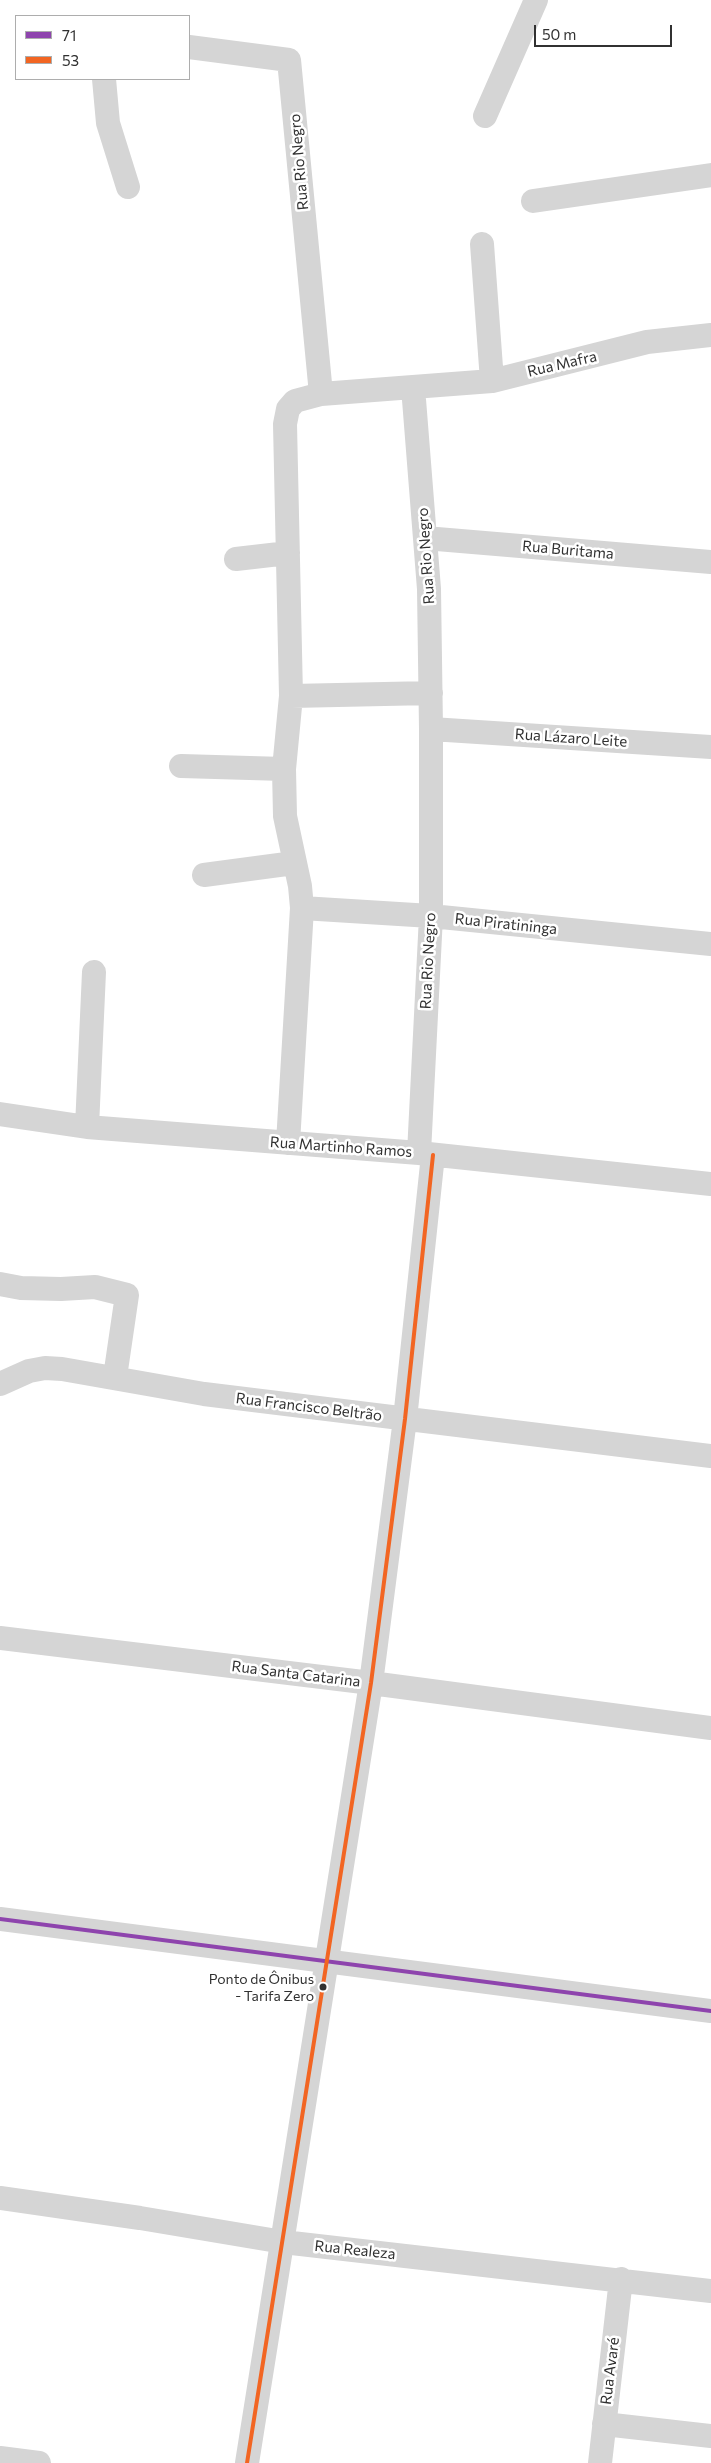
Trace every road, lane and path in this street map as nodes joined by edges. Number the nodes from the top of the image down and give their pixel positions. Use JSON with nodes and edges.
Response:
{"nodes":[{"id":1,"x":536,"y":0,"type":"edge"},
{"id":2,"x":190,"y":47,"type":"edge"},
{"id":3,"x":104,"y":80,"type":"edge"},
{"id":4,"x":485,"y":116,"type":"dead end"},
{"id":5,"x":711,"y":175,"type":"edge"},
{"id":6,"x":128,"y":188,"type":"dead end"},
{"id":7,"x":533,"y":201,"type":"dead end"},
{"id":8,"x":482,"y":244,"type":"dead end"},
{"id":9,"x":711,"y":335,"type":"edge"},
{"id":10,"x":492,"y":381,"type":"junction"},
{"id":11,"x":413,"y":387,"type":"junction"},
{"id":12,"x":321,"y":394,"type":"junction"},
{"id":13,"x":426,"y":538,"type":"junction"},
{"id":14,"x":288,"y":554,"type":"junction"},
{"id":15,"x":236,"y":559,"type":"dead end"},
{"id":16,"x":711,"y":562,"type":"edge"},
{"id":17,"x":431,"y":693,"type":"junction"},
{"id":18,"x":291,"y":696,"type":"junction"},
{"id":19,"x":431,"y":729,"type":"junction"},
{"id":20,"x":711,"y":747,"type":"edge"},
{"id":21,"x":181,"y":766,"type":"dead end"},
{"id":22,"x":284,"y":770,"type":"junction"},
{"id":23,"x":294,"y":864,"type":"junction"},
{"id":24,"x":204,"y":875,"type":"dead end"},
{"id":25,"x":302,"y":908,"type":"junction"},
{"id":26,"x":431,"y":916,"type":"junction"},
{"id":27,"x":711,"y":944,"type":"edge"},
{"id":28,"x":94,"y":972,"type":"dead end"},
{"id":29,"x":0,"y":1114,"type":"edge"},
{"id":30,"x":87,"y":1127,"type":"junction"},
{"id":31,"x":288,"y":1143,"type":"junction"},
{"id":32,"x":426,"y":1154,"type":"junction"},
{"id":33,"x":711,"y":1184,"type":"edge"},
{"id":34,"x":0,"y":1284,"type":"edge"},
{"id":35,"x":115,"y":1377,"type":"junction"},
{"id":36,"x":0,"y":1384,"type":"edge"},
{"id":37,"x":405,"y":1419,"type":"junction"},
{"id":38,"x":711,"y":1456,"type":"edge"},
{"id":39,"x":0,"y":1638,"type":"edge"},
{"id":40,"x":370,"y":1683,"type":"junction"},
{"id":41,"x":711,"y":1728,"type":"edge"},
{"id":42,"x":0,"y":1920,"type":"edge"},
{"id":43,"x":327,"y":1963,"type":"junction"},
{"id":44,"x":711,"y":2011,"type":"edge"},
{"id":45,"x":0,"y":2198,"type":"edge"},
{"id":46,"x":283,"y":2242,"type":"junction"},
{"id":47,"x":621,"y":2279,"type":"junction"},
{"id":48,"x":711,"y":2291,"type":"edge"},
{"id":49,"x":604,"y":2424,"type":"junction"},
{"id":50,"x":711,"y":2436,"type":"edge"},
{"id":51,"x":0,"y":2458,"type":"edge"},
{"id":52,"x":39,"y":2463,"type":"edge"},
{"id":53,"x":247,"y":2463,"type":"edge"},
{"id":54,"x":600,"y":2463,"type":"edge"}],
"edges":[{"from":1,"to":4,"type":"street"},
{"from":2,"to":12,"type":"street","name":"Rua Rio Negro"},
{"from":3,"to":6,"type":"street"},
{"from":5,"to":7,"type":"street"},
{"from":8,"to":10,"type":"street"},
{"from":9,"to":10,"type":"street","name":"Rua Mafra"},
{"from":10,"to":11,"type":"street","name":"Rua Mafra"},
{"from":11,"to":12,"type":"street"},
{"from":11,"to":13,"type":"street","name":"Rua Rio Negro"},
{"from":12,"to":14,"type":"street"},
{"from":13,"to":16,"type":"street","name":"Rua Buritama"},
{"from":13,"to":17,"type":"street","name":"Rua Rio Negro"},
{"from":14,"to":15,"type":"street"},
{"from":14,"to":18,"type":"street"},
{"from":17,"to":18,"type":"street"},
{"from":17,"to":19,"type":"street","name":"Rua Rio Negro"},
{"from":18,"to":22,"type":"street"},
{"from":19,"to":20,"type":"street","name":"Rua Lázaro Leite"},
{"from":19,"to":26,"type":"street","name":"Rua Rio Negro"},
{"from":21,"to":22,"type":"street"},
{"from":22,"to":23,"type":"street"},
{"from":23,"to":24,"type":"street"},
{"from":23,"to":25,"type":"street"},
{"from":25,"to":26,"type":"street","name":"Rua Piratininga"},
{"from":25,"to":31,"type":"street"},
{"from":26,"to":27,"type":"street","name":"Rua Piratininga"},
{"from":26,"to":32,"type":"street","name":"Rua Rio Negro"},
{"from":28,"to":30,"type":"street"},
{"from":29,"to":30,"type":"street","name":"Rua Martinho Ramos"},
{"from":30,"to":31,"type":"street","name":"Rua Martinho Ramos"},
{"from":31,"to":32,"type":"street","name":"Rua Martinho Ramos"},
{"from":32,"to":33,"type":"street","name":"Rua Martinho Ramos"},
{"from":32,"to":37,"type":"street","name":"Rua Rio Negro"},
{"from":34,"to":35,"type":"street"},
{"from":35,"to":36,"type":"street","name":"Rua Francisco Beltrão"},
{"from":35,"to":37,"type":"street","name":"Rua Francisco Beltrão"},
{"from":37,"to":38,"type":"street","name":"Rua Francisco Beltrão"},
{"from":37,"to":40,"type":"street","name":"Rua Rio Negro"},
{"from":39,"to":40,"type":"street","name":"Rua Santa Catarina"},
{"from":40,"to":41,"type":"street","name":"Rua Santa Catarina"},
{"from":40,"to":43,"type":"street","name":"Rua Rio Negro"},
{"from":42,"to":43,"type":"street"},
{"from":43,"to":44,"type":"street"},
{"from":43,"to":46,"type":"street","name":"Rua Rio Negro"},
{"from":45,"to":46,"type":"street","name":"Rua Realeza"},
{"from":46,"to":47,"type":"street","name":"Rua Realeza"},
{"from":46,"to":53,"type":"street","name":"Rua Rio Negro"},
{"from":47,"to":48,"type":"street","name":"Rua Realeza"},
{"from":47,"to":49,"type":"street","name":"Rua Avaré"},
{"from":49,"to":50,"type":"street"},
{"from":49,"to":54,"type":"street","name":"Rua Avaré"},
{"from":51,"to":52,"type":"street"}]}
